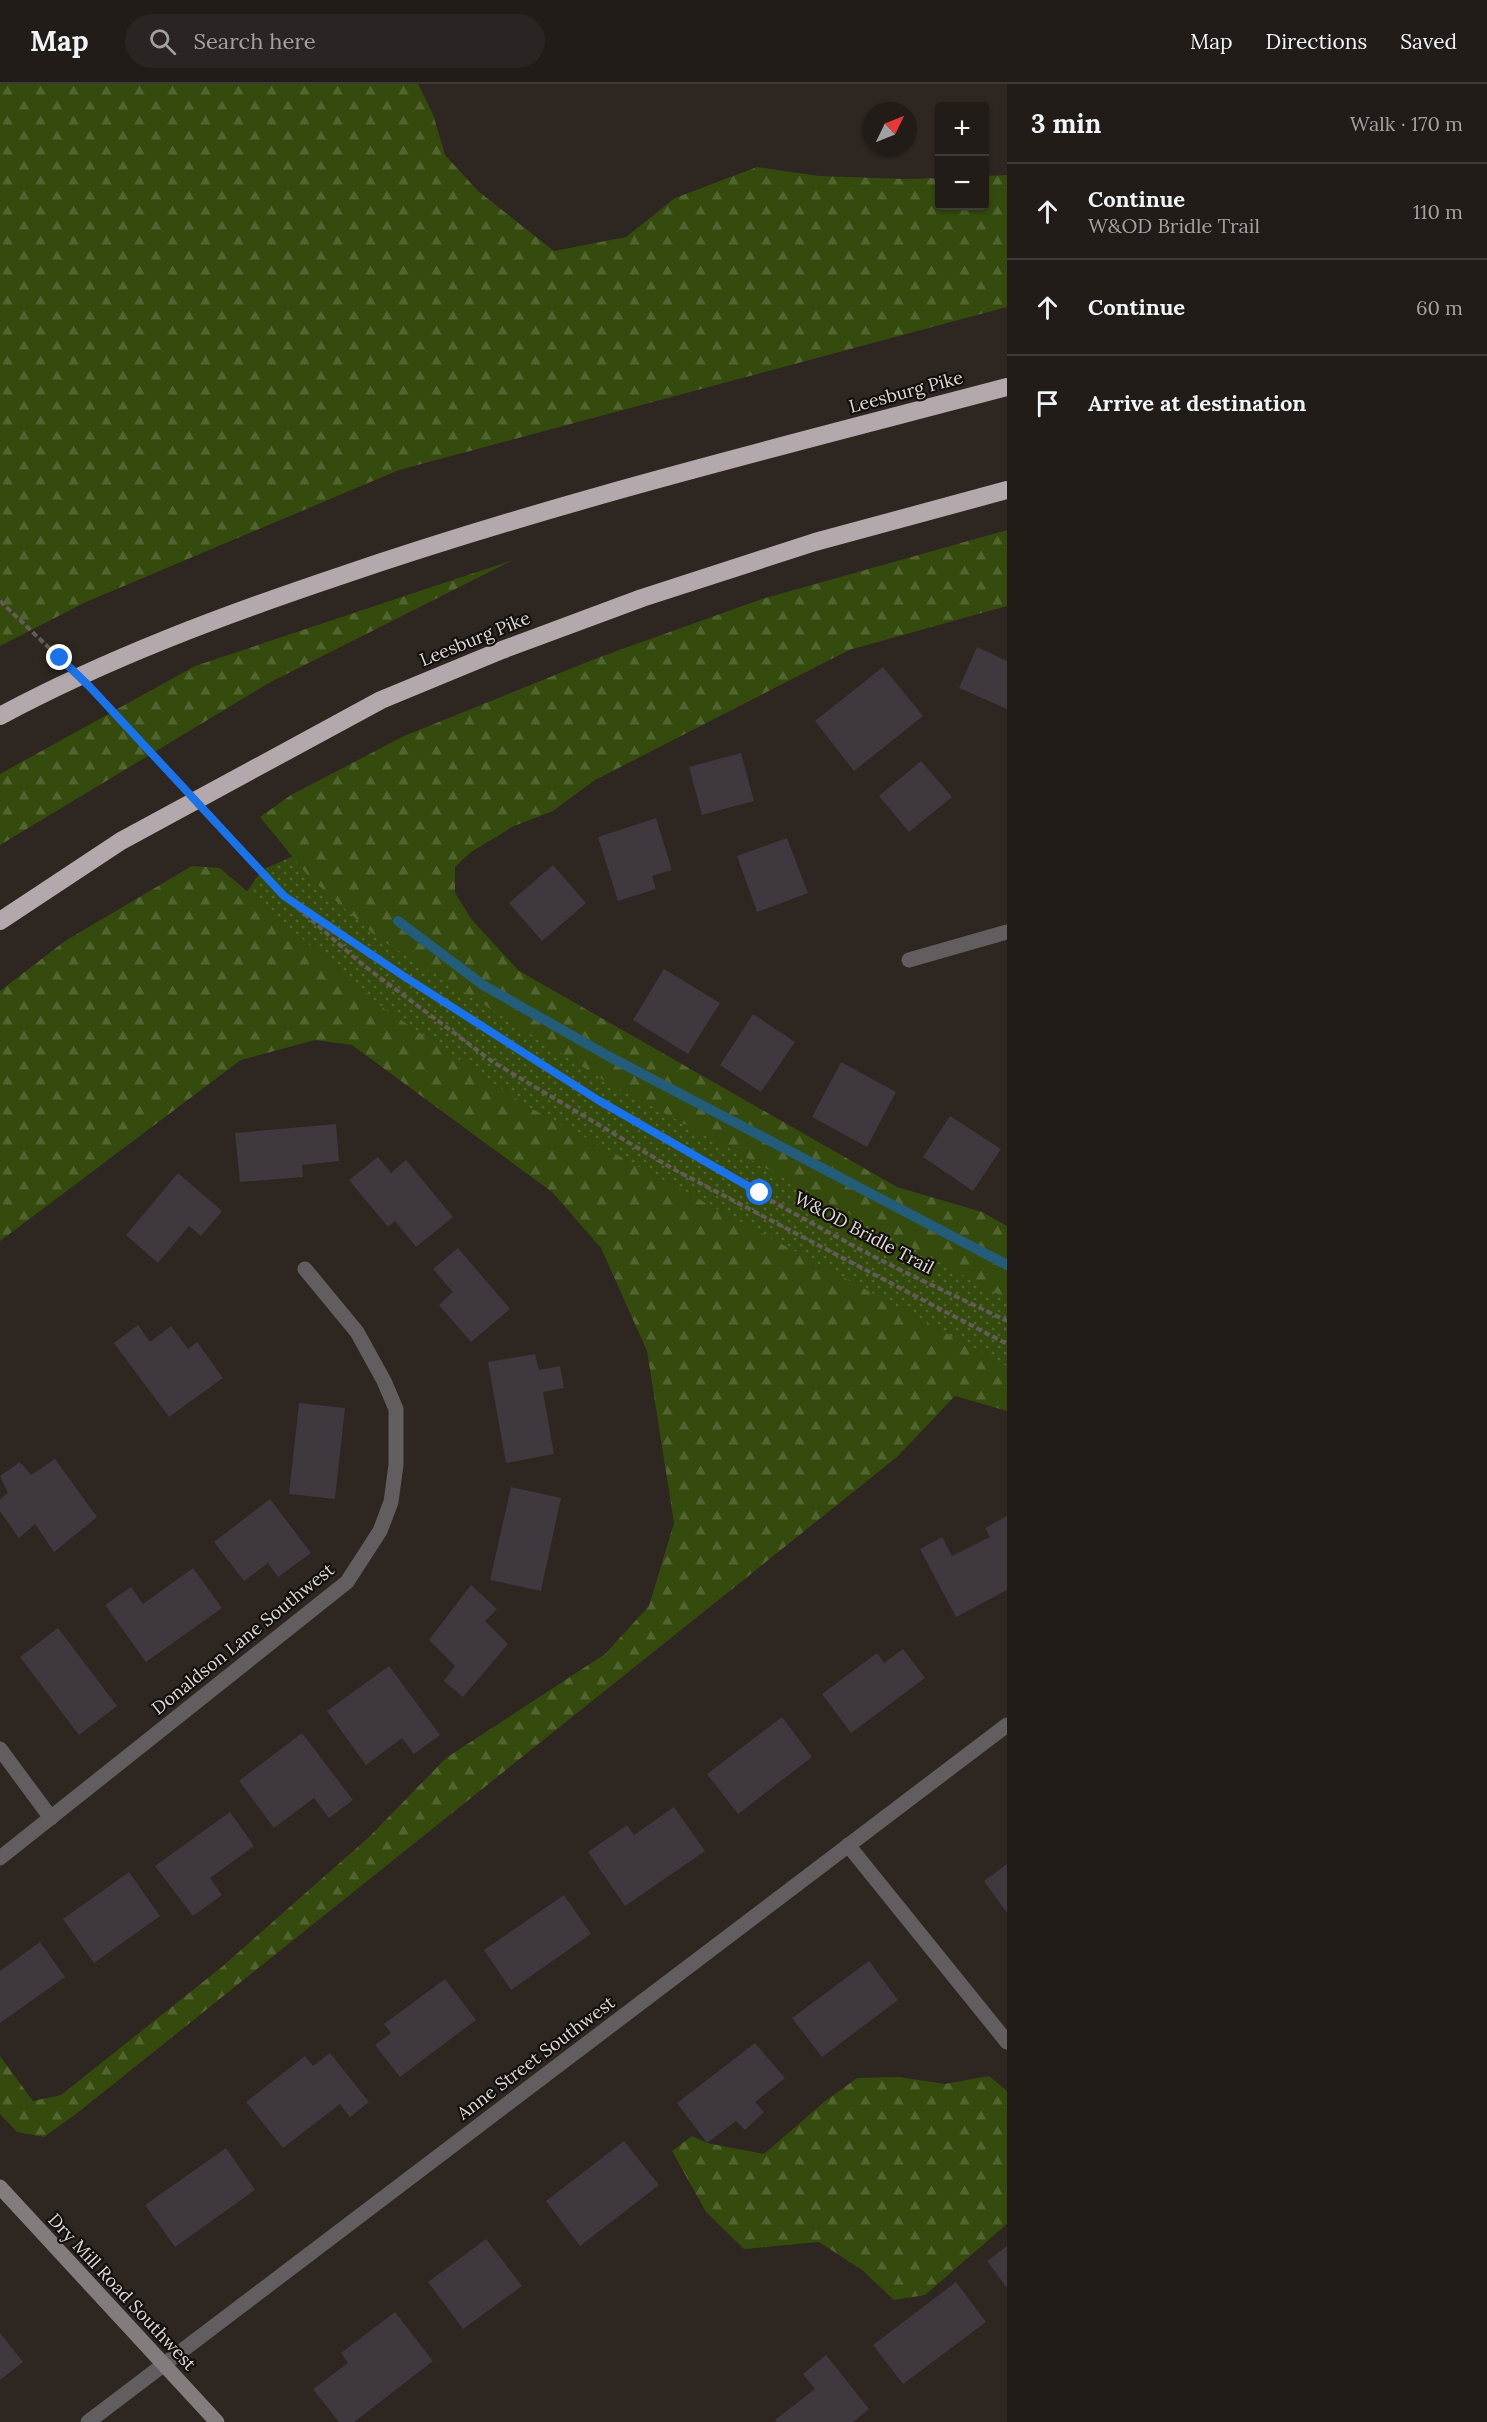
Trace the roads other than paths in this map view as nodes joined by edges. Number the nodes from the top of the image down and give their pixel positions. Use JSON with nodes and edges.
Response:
{"nodes":[{"id":1,"x":1007,"y":387,"type":"edge"},
{"id":2,"x":1007,"y":490,"type":"edge"},
{"id":3,"x":0,"y":716,"type":"edge"},
{"id":4,"x":0,"y":921,"type":"edge"},
{"id":5,"x":1007,"y":932,"type":"edge"},
{"id":6,"x":909,"y":960,"type":"dead end"},
{"id":7,"x":305,"y":1269,"type":"dead end"},
{"id":8,"x":1007,"y":1725,"type":"edge"},
{"id":9,"x":0,"y":1749,"type":"edge"},
{"id":10,"x":51,"y":1818,"type":"junction"},
{"id":11,"x":848,"y":1845,"type":"junction"},
{"id":12,"x":0,"y":1858,"type":"edge"},
{"id":13,"x":1007,"y":2042,"type":"edge"},
{"id":14,"x":0,"y":2187,"type":"edge"},
{"id":15,"x":163,"y":2365,"type":"junction"},
{"id":16,"x":88,"y":2422,"type":"edge"},
{"id":17,"x":217,"y":2422,"type":"edge"}],
"edges":[{"from":1,"to":3,"type":"highway","name":"Leesburg Pike"},
{"from":2,"to":4,"type":"highway","name":"Leesburg Pike"},
{"from":5,"to":6,"type":"street"},
{"from":7,"to":10,"type":"street","name":"Donaldson Lane Southwest"},
{"from":8,"to":11,"type":"street","name":"Anne Street Southwest"},
{"from":9,"to":10,"type":"street"},
{"from":10,"to":12,"type":"street","name":"Donaldson Lane Southwest"},
{"from":11,"to":13,"type":"street"},
{"from":11,"to":15,"type":"street","name":"Anne Street Southwest"},
{"from":14,"to":15,"type":"street","name":"Dry Mill Road Southwest"},
{"from":15,"to":16,"type":"street","name":"Anne Street Southwest"},
{"from":15,"to":17,"type":"street","name":"Dry Mill Road Southwest"}]}
